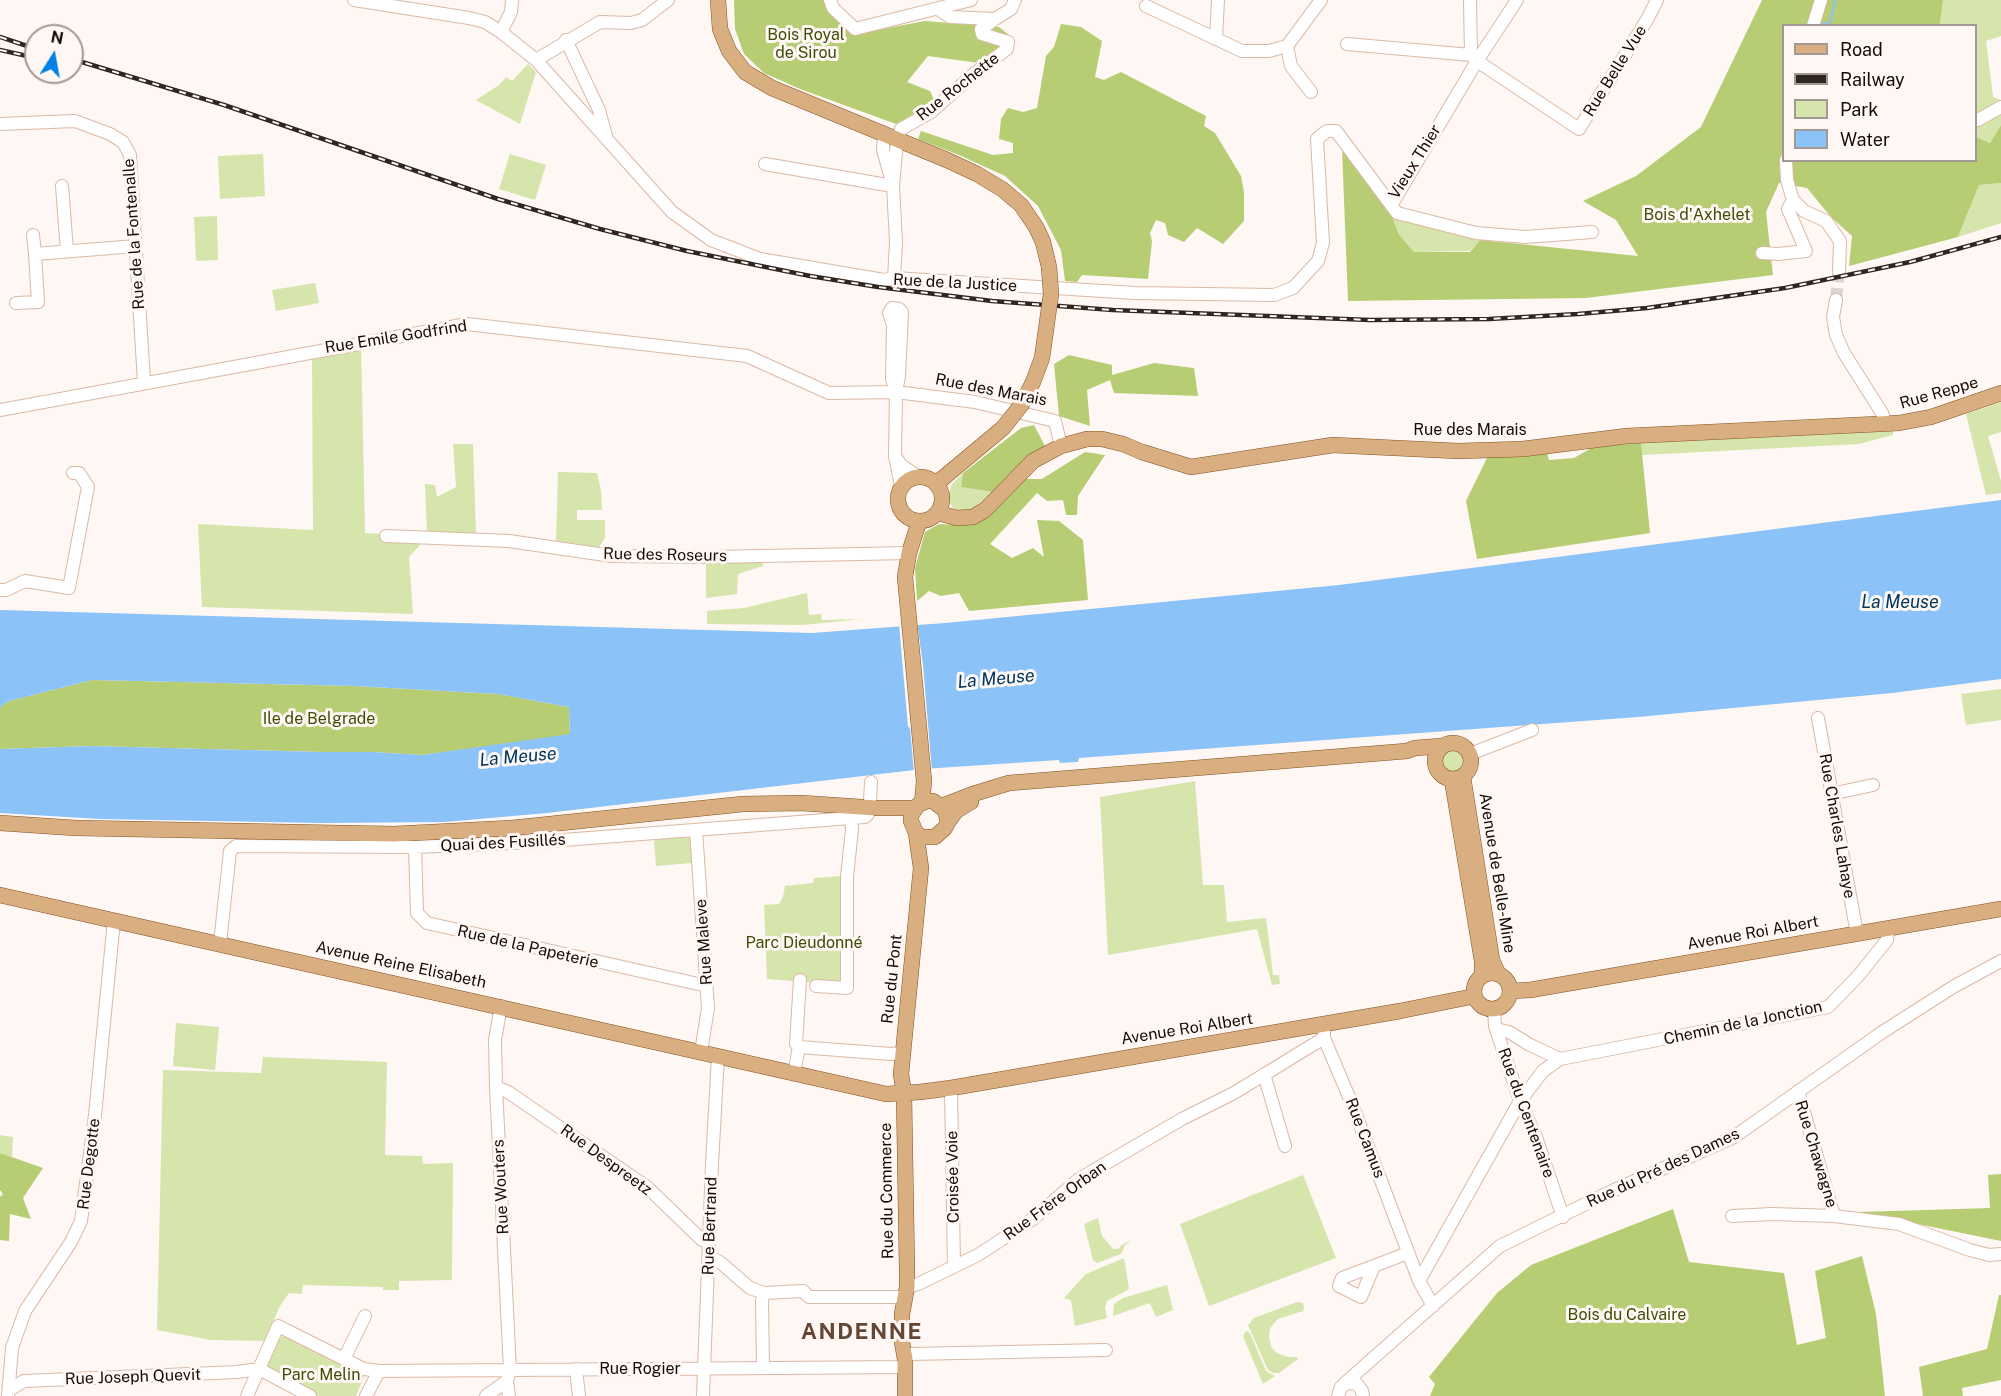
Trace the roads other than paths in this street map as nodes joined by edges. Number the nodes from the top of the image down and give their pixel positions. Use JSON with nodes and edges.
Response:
{"nodes":[{"id":1,"x":354,"y":0,"type":"edge"},
{"id":2,"x":512,"y":0,"type":"edge"},
{"id":3,"x":668,"y":0,"type":"edge"},
{"id":4,"x":718,"y":0,"type":"edge"},
{"id":5,"x":830,"y":0,"type":"edge"},
{"id":6,"x":971,"y":0,"type":"edge"},
{"id":7,"x":1015,"y":0,"type":"edge"},
{"id":8,"x":1218,"y":0,"type":"edge"},
{"id":9,"x":1321,"y":0,"type":"edge"},
{"id":10,"x":1470,"y":0,"type":"edge"},
{"id":11,"x":1517,"y":0,"type":"edge"},
{"id":12,"x":1657,"y":0,"type":"edge"},
{"id":13,"x":1821,"y":0,"type":"edge"},
{"id":14,"x":1144,"y":2,"type":"edge"},
{"id":15,"x":938,"y":9,"type":"junction"},
{"id":16,"x":995,"y":19,"type":"junction"},
{"id":17,"x":1814,"y":24,"type":"edge"},
{"id":18,"x":501,"y":32,"type":"junction"},
{"id":19,"x":1216,"y":39,"type":"junction"},
{"id":20,"x":566,"y":40,"type":"junction"},
{"id":21,"x":1347,"y":44,"type":"dead end"},
{"id":22,"x":1287,"y":46,"type":"junction"},
{"id":23,"x":1474,"y":58,"type":"junction"},
{"id":24,"x":536,"y":60,"type":"junction"},
{"id":25,"x":1311,"y":92,"type":"dead end"},
{"id":26,"x":2001,"y":107,"type":"edge"},
{"id":27,"x":1978,"y":120,"type":"dead end"},
{"id":28,"x":0,"y":124,"type":"edge"},
{"id":29,"x":890,"y":137,"type":"junction"},
{"id":30,"x":607,"y":138,"type":"junction"},
{"id":31,"x":1786,"y":162,"type":"edge"},
{"id":32,"x":765,"y":164,"type":"dead end"},
{"id":33,"x":62,"y":186,"type":"dead end"},
{"id":34,"x":893,"y":186,"type":"junction"},
{"id":35,"x":1793,"y":200,"type":"junction"},
{"id":36,"x":1392,"y":204,"type":"junction"},
{"id":37,"x":1592,"y":232,"type":"dead end"},
{"id":38,"x":33,"y":235,"type":"dead end"},
{"id":39,"x":1323,"y":243,"type":"joint"},
{"id":40,"x":136,"y":246,"type":"junction"},
{"id":41,"x":67,"y":251,"type":"junction"},
{"id":42,"x":1762,"y":253,"type":"dead end"},
{"id":43,"x":35,"y":254,"type":"junction"},
{"id":44,"x":1839,"y":272,"type":"tunnel mouth"},
{"id":45,"x":894,"y":278,"type":"junction"},
{"id":46,"x":1836,"y":300,"type":"tunnel mouth"},
{"id":47,"x":16,"y":303,"type":"dead end"},
{"id":48,"x":144,"y":382,"type":"junction"},
{"id":49,"x":896,"y":392,"type":"junction"},
{"id":50,"x":2001,"y":393,"type":"edge"},
{"id":51,"x":0,"y":410,"type":"edge"},
{"id":52,"x":1886,"y":424,"type":"junction"},
{"id":53,"x":1061,"y":446,"type":"junction"},
{"id":54,"x":895,"y":456,"type":"junction"},
{"id":55,"x":73,"y":473,"type":"dead end"},
{"id":56,"x":917,"y":476,"type":"junction"},
{"id":57,"x":937,"y":483,"type":"junction"},
{"id":58,"x":901,"y":486,"type":"junction"},
{"id":59,"x":938,"y":513,"type":"junction"},
{"id":60,"x":919,"y":522,"type":"junction"},
{"id":61,"x":386,"y":536,"type":"dead end"},
{"id":62,"x":909,"y":552,"type":"junction"},
{"id":63,"x":0,"y":590,"type":"edge"},
{"id":64,"x":1818,"y":718,"type":"dead end"},
{"id":65,"x":1532,"y":730,"type":"dead end"},
{"id":66,"x":1442,"y":746,"type":"junction"},
{"id":67,"x":1407,"y":751,"type":"junction"},
{"id":68,"x":1470,"y":754,"type":"junction"},
{"id":69,"x":1435,"y":763,"type":"junction"},
{"id":70,"x":1457,"y":778,"type":"junction"},
{"id":71,"x":871,"y":782,"type":"dead end"},
{"id":72,"x":1873,"y":785,"type":"dead end"},
{"id":73,"x":982,"y":792,"type":"junction"},
{"id":74,"x":1832,"y":794,"type":"junction"},
{"id":75,"x":871,"y":808,"type":"junction"},
{"id":76,"x":923,"y":812,"type":"junction"},
{"id":77,"x":851,"y":818,"type":"junction"},
{"id":78,"x":948,"y":822,"type":"junction"},
{"id":79,"x":0,"y":823,"type":"edge"},
{"id":80,"x":696,"y":830,"type":"junction"},
{"id":81,"x":935,"y":837,"type":"junction"},
{"id":82,"x":415,"y":847,"type":"junction"},
{"id":83,"x":921,"y":868,"type":"junction"},
{"id":84,"x":0,"y":894,"type":"edge"},
{"id":85,"x":2001,"y":909,"type":"edge"},
{"id":86,"x":114,"y":920,"type":"junction"},
{"id":87,"x":1888,"y":928,"type":"junction"},
{"id":88,"x":1857,"y":934,"type":"junction"},
{"id":89,"x":220,"y":943,"type":"junction"},
{"id":90,"x":2001,"y":961,"type":"edge"},
{"id":91,"x":1498,"y":973,"type":"junction"},
{"id":92,"x":1482,"y":976,"type":"junction"},
{"id":93,"x":707,"y":986,"type":"junction"},
{"id":94,"x":1510,"y":991,"type":"junction"},
{"id":95,"x":1475,"y":996,"type":"junction"},
{"id":96,"x":501,"y":1006,"type":"junction"},
{"id":97,"x":1494,"y":1009,"type":"junction"},
{"id":98,"x":1496,"y":1029,"type":"junction"},
{"id":99,"x":1324,"y":1031,"type":"junction"},
{"id":100,"x":800,"y":1047,"type":"junction"},
{"id":101,"x":701,"y":1052,"type":"junction"},
{"id":102,"x":902,"y":1053,"type":"junction"},
{"id":103,"x":718,"y":1056,"type":"junction"},
{"id":104,"x":1560,"y":1059,"type":"junction"},
{"id":105,"x":794,"y":1073,"type":"junction"},
{"id":106,"x":1263,"y":1074,"type":"junction"},
{"id":107,"x":496,"y":1087,"type":"junction"},
{"id":108,"x":951,"y":1088,"type":"junction"},
{"id":109,"x":1798,"y":1092,"type":"junction"},
{"id":110,"x":904,"y":1094,"type":"junction"},
{"id":111,"x":1520,"y":1101,"type":"junction"},
{"id":112,"x":1285,"y":1146,"type":"dead end"},
{"id":113,"x":1563,"y":1216,"type":"junction"},
{"id":114,"x":1732,"y":1216,"type":"dead end"},
{"id":115,"x":1834,"y":1216,"type":"junction"},
{"id":116,"x":710,"y":1241,"type":"junction"},
{"id":117,"x":1408,"y":1253,"type":"junction"},
{"id":118,"x":2001,"y":1254,"type":"edge"},
{"id":119,"x":709,"y":1256,"type":"junction"},
{"id":120,"x":1374,"y":1266,"type":"dead end"},
{"id":121,"x":954,"y":1267,"type":"junction"},
{"id":122,"x":1419,"y":1281,"type":"junction"},
{"id":123,"x":906,"y":1292,"type":"junction"},
{"id":124,"x":764,"y":1293,"type":"junction"},
{"id":125,"x":1433,"y":1306,"type":"junction"},
{"id":126,"x":365,"y":1316,"type":"dead end"},
{"id":127,"x":1106,"y":1350,"type":"dead end"},
{"id":128,"x":344,"y":1359,"type":"junction"},
{"id":129,"x":905,"y":1363,"type":"junction"},
{"id":130,"x":1365,"y":1367,"type":"junction"},
{"id":131,"x":763,"y":1368,"type":"junction"},
{"id":132,"x":576,"y":1369,"type":"junction"},
{"id":133,"x":705,"y":1369,"type":"junction"},
{"id":134,"x":259,"y":1370,"type":"junction"},
{"id":135,"x":379,"y":1371,"type":"junction"},
{"id":136,"x":509,"y":1375,"type":"junction"},
{"id":137,"x":1344,"y":1384,"type":"junction"},
{"id":138,"x":1361,"y":1392,"type":"edge"},
{"id":139,"x":10,"y":1394,"type":"edge"},
{"id":140,"x":247,"y":1396,"type":"edge"},
{"id":141,"x":310,"y":1396,"type":"edge"},
{"id":142,"x":366,"y":1396,"type":"edge"},
{"id":143,"x":486,"y":1396,"type":"edge"},
{"id":144,"x":509,"y":1396,"type":"edge"},
{"id":145,"x":579,"y":1396,"type":"edge"},
{"id":146,"x":704,"y":1396,"type":"edge"},
{"id":147,"x":905,"y":1396,"type":"edge"},
{"id":148,"x":1338,"y":1396,"type":"edge"}],
"edges":[{"from":1,"to":18,"type":"street","name":"Rue de la Justice"},
{"from":2,"to":18,"type":"street"},
{"from":3,"to":20,"type":"street"},
{"from":4,"to":29,"type":"main road"},
{"from":5,"to":15,"type":"street"},
{"from":6,"to":15,"type":"street"},
{"from":7,"to":16,"type":"street","name":"Rue Rochette"},
{"from":8,"to":19,"type":"street"},
{"from":9,"to":22,"type":"street"},
{"from":10,"to":23,"type":"street"},
{"from":11,"to":23,"type":"street","name":"Vieux Thier"},
{"from":12,"to":23,"type":"street","name":"Rue Belle Vue"},
{"from":13,"to":17,"type":"street"},
{"from":14,"to":19,"type":"street"},
{"from":15,"to":16,"type":"street"},
{"from":16,"to":29,"type":"street","name":"Rue Rochette"},
{"from":18,"to":24,"type":"street","name":"Rue de la Justice"},
{"from":19,"to":22,"type":"street"},
{"from":20,"to":24,"type":"street"},
{"from":20,"to":30,"type":"street","name":"Rue de la Justice"},
{"from":21,"to":23,"type":"street"},
{"from":22,"to":25,"type":"street"},
{"from":23,"to":36,"type":"street","name":"Vieux Thier"},
{"from":24,"to":30,"type":"street","name":"Rue de la Justice"},
{"from":26,"to":27,"type":"street"},
{"from":28,"to":40,"type":"street","name":"Rue de la Fontenalle"},
{"from":29,"to":34,"type":"street"},
{"from":29,"to":57,"type":"main road","bridge":true},
{"from":30,"to":45,"type":"street","name":"Rue de la Justice"},
{"from":31,"to":35,"type":"street"},
{"from":32,"to":34,"type":"street"},
{"from":33,"to":41,"type":"street"},
{"from":34,"to":45,"type":"street"},
{"from":35,"to":42,"type":"street"},
{"from":35,"to":44,"type":"street"},
{"from":36,"to":37,"type":"street"},
{"from":36,"to":39,"type":"street","name":"Vieux Thier"},
{"from":38,"to":43,"type":"street"},
{"from":39,"to":45,"type":"street","name":"Rue de la Justice"},
{"from":40,"to":41,"type":"street"},
{"from":40,"to":48,"type":"street","name":"Rue de la Fontenalle"},
{"from":41,"to":43,"type":"street"},
{"from":43,"to":47,"type":"street"},
{"from":46,"to":52,"type":"street"},
{"from":48,"to":49,"type":"street","name":"Rue Emile Godfrind"},
{"from":48,"to":51,"type":"street","name":"Rue Emile Godfrind"},
{"from":49,"to":49,"type":"street"},
{"from":49,"to":53,"type":"street","name":"Rue des Marais"},
{"from":49,"to":54,"type":"street"},
{"from":50,"to":52,"type":"main road","name":"Rue Reppe"},
{"from":52,"to":53,"type":"main road","name":"Rue des Marais"},
{"from":53,"to":59,"type":"main road","name":"Rue des Marais"},
{"from":54,"to":56,"type":"street"},
{"from":54,"to":58,"type":"street"},
{"from":55,"to":63,"type":"street"},
{"from":56,"to":57,"type":"main road"},
{"from":56,"to":58,"type":"main road"},
{"from":57,"to":59,"type":"main road"},
{"from":58,"to":60,"type":"main road"},
{"from":59,"to":60,"type":"main road"},
{"from":60,"to":62,"type":"main road"},
{"from":61,"to":62,"type":"street","name":"Rue des Roseurs"},
{"from":62,"to":76,"type":"main road"},
{"from":64,"to":74,"type":"street","name":"Rue Charles Lahaye"},
{"from":65,"to":68,"type":"street"},
{"from":66,"to":67,"type":"main road"},
{"from":66,"to":68,"type":"main road"},
{"from":66,"to":69,"type":"main road"},
{"from":67,"to":69,"type":"main road"},
{"from":67,"to":73,"type":"main road"},
{"from":68,"to":70,"type":"main road"},
{"from":69,"to":70,"type":"main road"},
{"from":70,"to":91,"type":"main road","name":"Avenue de Belle-Mine"},
{"from":70,"to":92,"type":"main road","name":"Avenue de Belle-Mine"},
{"from":71,"to":75,"type":"street"},
{"from":72,"to":74,"type":"street"},
{"from":73,"to":76,"type":"main road"},
{"from":73,"to":78,"type":"main road","name":"Rue du Pont"},
{"from":74,"to":88,"type":"street","name":"Rue Charles Lahaye"},
{"from":75,"to":76,"type":"main road"},
{"from":75,"to":77,"type":"street","name":"Quai des Fusillés"},
{"from":75,"to":79,"type":"main road"},
{"from":76,"to":78,"type":"main road"},
{"from":76,"to":81,"type":"main road"},
{"from":76,"to":83,"type":"main road","name":"Rue du Pont"},
{"from":77,"to":80,"type":"street","name":"Quai des Fusillés"},
{"from":77,"to":100,"type":"street"},
{"from":78,"to":81,"type":"main road","name":"Rue du Pont"},
{"from":80,"to":82,"type":"street","name":"Quai des Fusillés"},
{"from":80,"to":93,"type":"street","name":"Rue Maleve"},
{"from":81,"to":83,"type":"main road","name":"Rue du Pont"},
{"from":82,"to":89,"type":"street","name":"Quai des Fusillés"},
{"from":82,"to":93,"type":"street","name":"Rue de la Papeterie"},
{"from":83,"to":102,"type":"main road","name":"Rue du Pont"},
{"from":84,"to":86,"type":"main road","name":"Avenue Reine Elisabeth"},
{"from":85,"to":87,"type":"main road","name":"Avenue Roi Albert"},
{"from":86,"to":89,"type":"main road","name":"Avenue Reine Elisabeth"},
{"from":86,"to":139,"type":"street","name":"Rue Degotte"},
{"from":87,"to":88,"type":"main road","name":"Avenue Roi Albert"},
{"from":87,"to":104,"type":"street","name":"Chemin de la Jonction"},
{"from":88,"to":94,"type":"main road","name":"Avenue Roi Albert"},
{"from":89,"to":96,"type":"main road","name":"Avenue Reine Elisabeth"},
{"from":90,"to":109,"type":"street","name":"Rue du Pré des Dames"},
{"from":91,"to":92,"type":"main road"},
{"from":91,"to":94,"type":"main road"},
{"from":92,"to":95,"type":"main road"},
{"from":93,"to":101,"type":"street","name":"Rue Maleve"},
{"from":94,"to":97,"type":"main road"},
{"from":95,"to":97,"type":"main road"},
{"from":95,"to":99,"type":"main road","name":"Avenue Roi Albert"},
{"from":96,"to":101,"type":"main road","name":"Avenue Reine Elisabeth"},
{"from":96,"to":107,"type":"street","name":"Rue Wouters"},
{"from":97,"to":98,"type":"street","name":"Rue du Centenaire"},
{"from":98,"to":104,"type":"street"},
{"from":98,"to":111,"type":"street","name":"Rue du Centenaire"},
{"from":99,"to":106,"type":"street","name":"Rue Frère Orban"},
{"from":99,"to":108,"type":"main road","name":"Avenue Roi Albert"},
{"from":99,"to":117,"type":"street","name":"Rue Camus"},
{"from":100,"to":102,"type":"street"},
{"from":100,"to":105,"type":"street"},
{"from":101,"to":103,"type":"main road","name":"Avenue Reine Elisabeth"},
{"from":102,"to":110,"type":"main road","name":"Rue du Pont"},
{"from":103,"to":105,"type":"main road","name":"Avenue Reine Elisabeth"},
{"from":103,"to":116,"type":"street","name":"Rue Bertrand"},
{"from":104,"to":111,"type":"street","name":"Chemin de la Jonction"},
{"from":105,"to":110,"type":"main road","name":"Avenue Reine Elisabeth"},
{"from":106,"to":112,"type":"street"},
{"from":106,"to":121,"type":"street","name":"Rue Frère Orban"},
{"from":107,"to":116,"type":"street","name":"Rue Despreetz"},
{"from":107,"to":136,"type":"street","name":"Rue Wouters"},
{"from":108,"to":110,"type":"main road","name":"Avenue Roi Albert"},
{"from":108,"to":121,"type":"street","name":"Croisée Voie"},
{"from":109,"to":113,"type":"street","name":"Rue du Pré des Dames"},
{"from":109,"to":115,"type":"street","name":"Rue Chawagne"},
{"from":110,"to":123,"type":"main road","name":"Rue du Commerce"},
{"from":111,"to":113,"type":"street","name":"Rue du Centenaire"},
{"from":111,"to":122,"type":"street","name":"Chemin de la Jonction"},
{"from":113,"to":125,"type":"street","name":"Rue du Pré des Dames"},
{"from":114,"to":115,"type":"street","name":"Rue Chawagne"},
{"from":115,"to":118,"type":"street","name":"Rue Chawagne"},
{"from":116,"to":119,"type":"street","name":"Rue Bertrand"},
{"from":117,"to":120,"type":"street"},
{"from":117,"to":122,"type":"street","name":"Rue Camus"},
{"from":119,"to":124,"type":"street"},
{"from":119,"to":133,"type":"street","name":"Rue Bertrand"},
{"from":121,"to":123,"type":"street","name":"Rue Frère Orban"},
{"from":122,"to":125,"type":"street","name":"Rue Camus"},
{"from":123,"to":124,"type":"street"},
{"from":123,"to":129,"type":"main road","name":"Rue du Commerce"},
{"from":124,"to":131,"type":"street"},
{"from":125,"to":130,"type":"street","name":"Rue du Pré des Dames"},
{"from":126,"to":128,"type":"street"},
{"from":127,"to":129,"type":"street","name":"Rue Rogier"},
{"from":128,"to":134,"type":"street","name":"Rue Rogier"},
{"from":128,"to":135,"type":"street","name":"Rue Rogier"},
{"from":129,"to":131,"type":"street","name":"Rue Rogier"},
{"from":129,"to":147,"type":"main road","name":"Rue du Commerce"},
{"from":130,"to":137,"type":"street","name":"Rue du Pré des Dames"},
{"from":130,"to":138,"type":"street"},
{"from":131,"to":133,"type":"street","name":"Rue Rogier"},
{"from":132,"to":133,"type":"street","name":"Rue Rogier"},
{"from":132,"to":136,"type":"street","name":"Rue Rogier"},
{"from":132,"to":145,"type":"street","name":"Rue Rogier"},
{"from":133,"to":146,"type":"street","name":"Rue Bertrand"},
{"from":134,"to":139,"type":"street","name":"Rue Joseph Quevit"},
{"from":134,"to":140,"type":"street"},
{"from":134,"to":141,"type":"street"},
{"from":135,"to":136,"type":"street","name":"Rue Rogier"},
{"from":135,"to":142,"type":"street"},
{"from":136,"to":143,"type":"street"},
{"from":136,"to":144,"type":"street","name":"Rue Wouters"},
{"from":137,"to":138,"type":"street"},
{"from":137,"to":148,"type":"street"}]}
